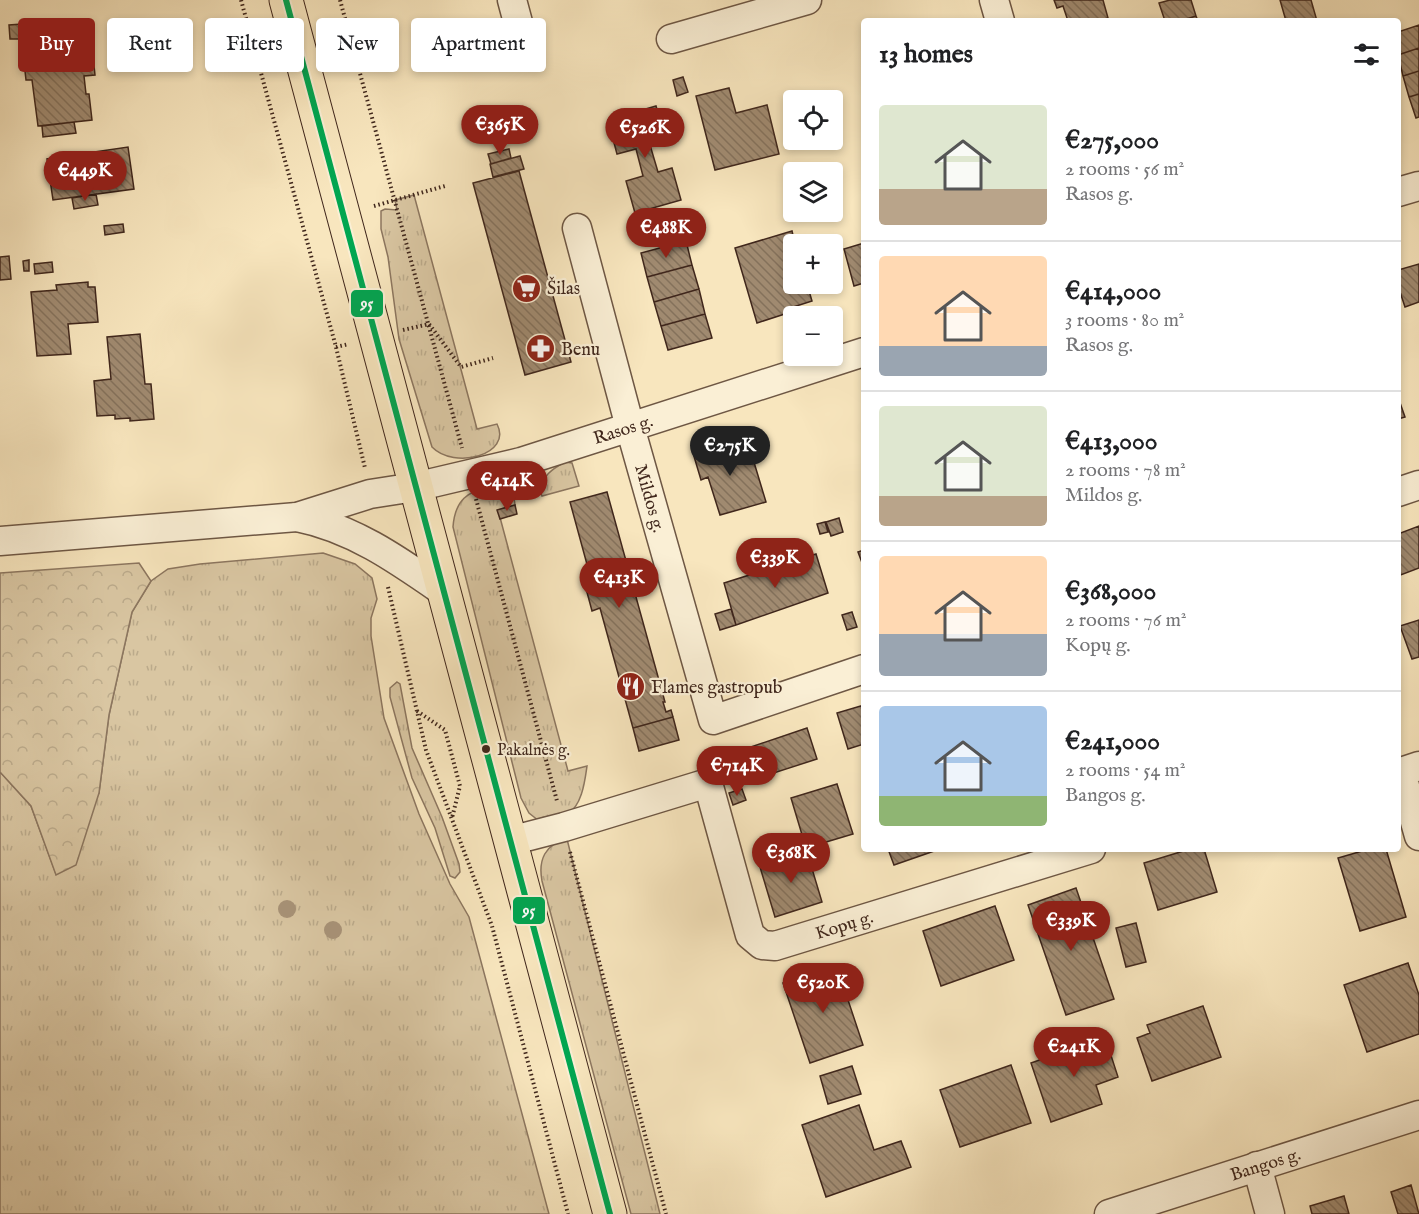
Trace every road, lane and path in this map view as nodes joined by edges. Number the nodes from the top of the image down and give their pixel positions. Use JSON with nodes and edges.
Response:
{"nodes":[{"id":1,"x":241,"y":0,"type":"edge"},
{"id":2,"x":286,"y":0,"type":"edge"},
{"id":3,"x":340,"y":0,"type":"edge"},
{"id":4,"x":512,"y":0,"type":"edge"},
{"id":5,"x":807,"y":0,"type":"edge"},
{"id":6,"x":994,"y":0,"type":"edge"},
{"id":7,"x":517,"y":18,"type":"edge"},
{"id":8,"x":999,"y":18,"type":"edge"},
{"id":9,"x":671,"y":39,"type":"dead end"},
{"id":10,"x":445,"y":186,"type":"dead end"},
{"id":11,"x":1419,"y":186,"type":"edge"},
{"id":12,"x":1401,"y":191,"type":"edge"},
{"id":13,"x":395,"y":200,"type":"junction"},
{"id":14,"x":374,"y":206,"type":"dead end"},
{"id":15,"x":577,"y":228,"type":"dead end"},
{"id":16,"x":429,"y":324,"type":"junction"},
{"id":17,"x":861,"y":353,"type":"edge"},
{"id":18,"x":493,"y":358,"type":"dead end"},
{"id":19,"x":630,"y":427,"type":"junction"},
{"id":20,"x":469,"y":475,"type":"junction"},
{"id":21,"x":1419,"y":485,"type":"edge"},
{"id":22,"x":415,"y":487,"type":"junction"},
{"id":23,"x":1401,"y":491,"type":"edge"},
{"id":24,"x":370,"y":494,"type":"junction"},
{"id":25,"x":297,"y":517,"type":"junction"},
{"id":26,"x":0,"y":541,"type":"edge"},
{"id":27,"x":379,"y":549,"type":"junction"},
{"id":28,"x":444,"y":592,"type":"junction"},
{"id":29,"x":861,"y":670,"type":"edge"},
{"id":30,"x":417,"y":711,"type":"junction"},
{"id":31,"x":1419,"y":766,"type":"edge"},
{"id":32,"x":452,"y":818,"type":"junction"},
{"id":33,"x":564,"y":827,"type":"junction"},
{"id":34,"x":1419,"y":836,"type":"edge"},
{"id":35,"x":510,"y":841,"type":"junction"},
{"id":36,"x":1081,"y":852,"type":"edge"},
{"id":37,"x":1419,"y":1115,"type":"edge"},
{"id":38,"x":1257,"y":1166,"type":"junction"},
{"id":39,"x":568,"y":1214,"type":"edge"},
{"id":40,"x":610,"y":1214,"type":"edge"},
{"id":41,"x":666,"y":1214,"type":"edge"},
{"id":42,"x":1109,"y":1214,"type":"edge"},
{"id":43,"x":1270,"y":1214,"type":"edge"}],
"edges":[{"from":1,"to":24,"type":"path"},
{"from":2,"to":22,"type":"main road"},
{"from":3,"to":13,"type":"path"},
{"from":4,"to":7,"type":"street"},
{"from":5,"to":9,"type":"street"},
{"from":6,"to":8,"type":"street"},
{"from":10,"to":13,"type":"path"},
{"from":11,"to":12,"type":"street"},
{"from":13,"to":14,"type":"path"},
{"from":13,"to":16,"type":"path"},
{"from":15,"to":19,"type":"street","name":"Mildos g."},
{"from":16,"to":18,"type":"path"},
{"from":16,"to":20,"type":"path"},
{"from":17,"to":19,"type":"street","name":"Rasos g."},
{"from":19,"to":20,"type":"street","name":"Rasos g."},
{"from":19,"to":29,"type":"street","name":"Mildos g."},
{"from":20,"to":22,"type":"street","name":"Rasos g."},
{"from":20,"to":33,"type":"path"},
{"from":21,"to":23,"type":"street"},
{"from":22,"to":24,"type":"street"},
{"from":22,"to":28,"type":"main road"},
{"from":24,"to":25,"type":"street"},
{"from":25,"to":26,"type":"street"},
{"from":25,"to":27,"type":"street"},
{"from":27,"to":28,"type":"street"},
{"from":27,"to":30,"type":"path"},
{"from":28,"to":35,"type":"main road"},
{"from":30,"to":32,"type":"path"},
{"from":30,"to":32,"type":"path"},
{"from":31,"to":34,"type":"street"},
{"from":32,"to":39,"type":"path"},
{"from":33,"to":35,"type":"street"},
{"from":33,"to":36,"type":"street","name":"Kopų g."},
{"from":33,"to":41,"type":"path"},
{"from":35,"to":40,"type":"main road"},
{"from":37,"to":38,"type":"street","name":"Bangos g."},
{"from":38,"to":42,"type":"street","name":"Bangos g."},
{"from":38,"to":43,"type":"street"}]}
